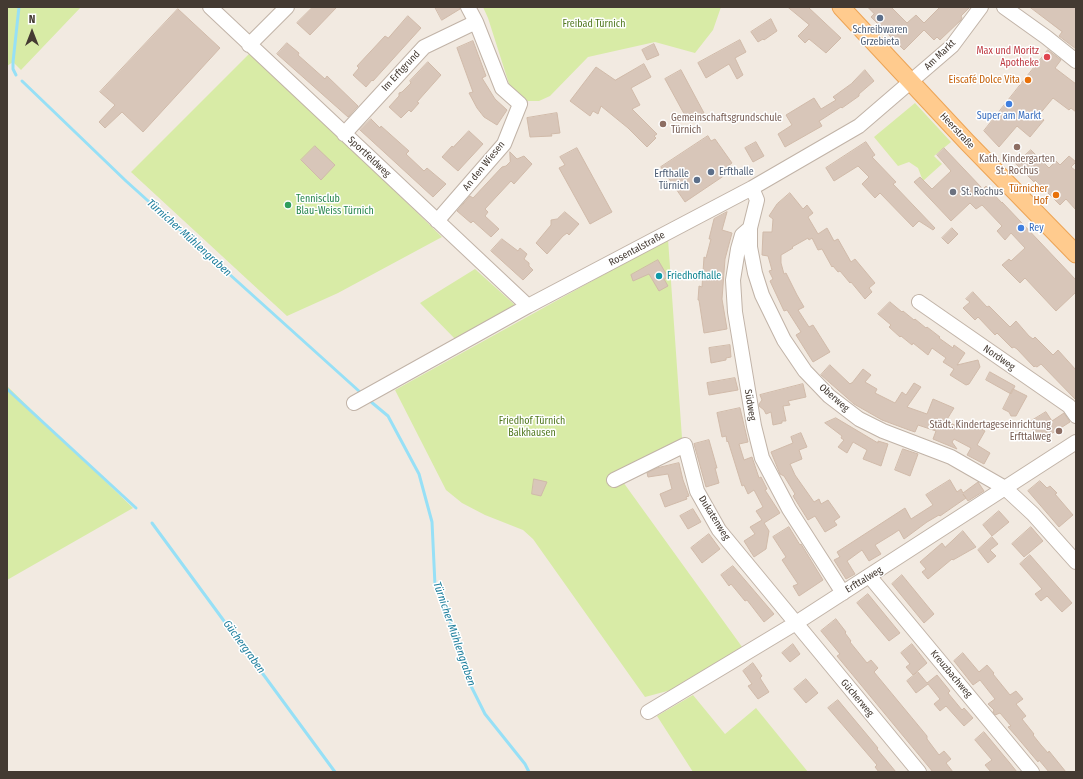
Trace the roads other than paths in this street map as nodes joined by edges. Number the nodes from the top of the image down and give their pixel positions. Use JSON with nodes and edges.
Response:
{"nodes":[{"id":1,"x":210,"y":7,"type":"edge"},
{"id":2,"x":287,"y":7,"type":"edge"},
{"id":3,"x":468,"y":7,"type":"edge"},
{"id":4,"x":841,"y":7,"type":"edge"},
{"id":5,"x":981,"y":7,"type":"edge"},
{"id":6,"x":1004,"y":7,"type":"edge"},
{"id":7,"x":476,"y":22,"type":"junction"},
{"id":8,"x":249,"y":45,"type":"junction"},
{"id":9,"x":1076,"y":61,"type":"edge"},
{"id":10,"x":911,"y":82,"type":"junction"},
{"id":11,"x":344,"y":134,"type":"junction"},
{"id":12,"x":755,"y":194,"type":"junction"},
{"id":13,"x":437,"y":221,"type":"junction"},
{"id":14,"x":750,"y":228,"type":"junction"},
{"id":15,"x":1076,"y":254,"type":"edge"},
{"id":16,"x":919,"y":302,"type":"dead end"},
{"id":17,"x":528,"y":306,"type":"junction"},
{"id":18,"x":354,"y":403,"type":"dead end"},
{"id":19,"x":1076,"y":416,"type":"edge"},
{"id":20,"x":1076,"y":442,"type":"edge"},
{"id":21,"x":614,"y":480,"type":"dead end"},
{"id":22,"x":1005,"y":488,"type":"junction"},
{"id":23,"x":1076,"y":562,"type":"edge"},
{"id":24,"x":870,"y":577,"type":"junction"},
{"id":25,"x":842,"y":593,"type":"junction"},
{"id":26,"x":796,"y":623,"type":"junction"},
{"id":27,"x":648,"y":712,"type":"dead end"},
{"id":28,"x":918,"y":772,"type":"edge"},
{"id":29,"x":1032,"y":772,"type":"edge"}],
"edges":[{"from":1,"to":8,"type":"street","name":"Sportfeldweg"},
{"from":2,"to":8,"type":"street"},
{"from":3,"to":7,"type":"street"},
{"from":4,"to":10,"type":"main road","name":"Heerstraße"},
{"from":5,"to":10,"type":"street","name":"Am Markt"},
{"from":6,"to":9,"type":"street"},
{"from":7,"to":11,"type":"street","name":"Im Erftgrund"},
{"from":7,"to":13,"type":"street","name":"An den Wiesen"},
{"from":8,"to":11,"type":"street","name":"Sportfeldweg"},
{"from":10,"to":12,"type":"street","name":"Rosentalstraße"},
{"from":10,"to":15,"type":"main road","name":"Heerstraße"},
{"from":11,"to":13,"type":"street","name":"Sportfeldweg"},
{"from":12,"to":14,"type":"street","name":"Südweg"},
{"from":12,"to":17,"type":"street","name":"Rosentalstraße"},
{"from":13,"to":17,"type":"street","name":"Sportfeldweg"},
{"from":14,"to":22,"type":"street","name":"Oberweg"},
{"from":14,"to":25,"type":"street","name":"Südweg"},
{"from":16,"to":19,"type":"street","name":"Nordweg"},
{"from":17,"to":18,"type":"street","name":"Rosentalstraße"},
{"from":20,"to":22,"type":"street","name":"Erfttalweg"},
{"from":21,"to":26,"type":"street","name":"Dukatenweg"},
{"from":22,"to":23,"type":"street","name":"Oberweg"},
{"from":22,"to":24,"type":"street","name":"Erfttalweg"},
{"from":24,"to":25,"type":"street","name":"Erfttalweg"},
{"from":24,"to":29,"type":"street","name":"Kreuzbachweg"},
{"from":25,"to":26,"type":"street","name":"Erfttalweg"},
{"from":26,"to":27,"type":"street","name":"Erfttalweg"},
{"from":26,"to":28,"type":"street","name":"Gücherweg"}]}
